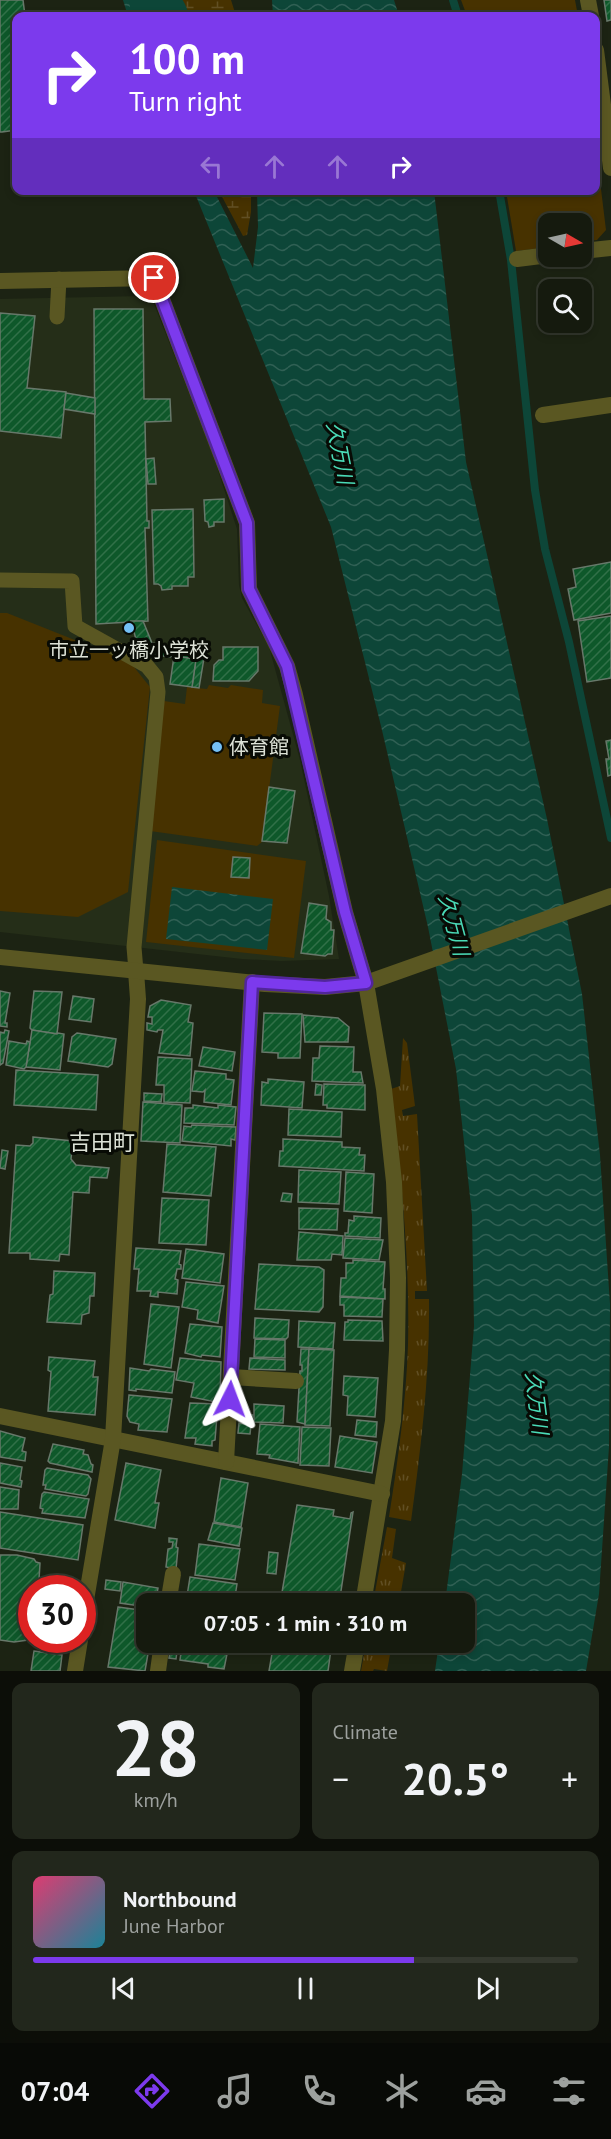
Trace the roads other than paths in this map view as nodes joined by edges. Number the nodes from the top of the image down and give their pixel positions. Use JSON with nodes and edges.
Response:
{"nodes":[{"id":1,"x":605,"y":72,"type":"edge"},
{"id":2,"x":611,"y":168,"type":"edge"},
{"id":3,"x":611,"y":248,"type":"edge"},
{"id":4,"x":592,"y":250,"type":"edge"},
{"id":5,"x":538,"y":256,"type":"edge"},
{"id":6,"x":517,"y":259,"type":"dead end"},
{"id":7,"x":59,"y":279,"type":"junction"},
{"id":8,"x":0,"y":280,"type":"edge"},
{"id":9,"x":57,"y":317,"type":"dead end"},
{"id":10,"x":611,"y":405,"type":"edge"},
{"id":11,"x":543,"y":415,"type":"dead end"},
{"id":12,"x":0,"y":580,"type":"edge"},
{"id":13,"x":611,"y":896,"type":"edge"},
{"id":14,"x":0,"y":957,"type":"edge"},
{"id":15,"x":136,"y":971,"type":"junction"},
{"id":16,"x":252,"y":982,"type":"junction"},
{"id":17,"x":366,"y":983,"type":"junction"},
{"id":18,"x":231,"y":1377,"type":"junction"},
{"id":19,"x":296,"y":1381,"type":"dead end"},
{"id":20,"x":0,"y":1416,"type":"edge"},
{"id":21,"x":113,"y":1439,"type":"junction"},
{"id":22,"x":226,"y":1462,"type":"junction"},
{"id":23,"x":382,"y":1494,"type":"junction"},
{"id":24,"x":173,"y":1574,"type":"dead end"},
{"id":25,"x":90,"y":1575,"type":"edge"},
{"id":26,"x":170,"y":1593,"type":"edge"},
{"id":27,"x":365,"y":1593,"type":"edge"},
{"id":28,"x":78,"y":1653,"type":"edge"},
{"id":29,"x":160,"y":1653,"type":"edge"},
{"id":30,"x":355,"y":1653,"type":"edge"},
{"id":31,"x":75,"y":1671,"type":"edge"},
{"id":32,"x":158,"y":1671,"type":"edge"},
{"id":33,"x":352,"y":1671,"type":"edge"}],
"edges":[{"from":1,"to":2,"type":"street"},
{"from":3,"to":4,"type":"street"},
{"from":5,"to":6,"type":"street"},
{"from":7,"to":8,"type":"street"},
{"from":7,"to":9,"type":"lane"},
{"from":7,"to":17,"type":"street"},
{"from":10,"to":11,"type":"street"},
{"from":12,"to":15,"type":"lane"},
{"from":13,"to":17,"type":"street"},
{"from":14,"to":15,"type":"street"},
{"from":15,"to":16,"type":"street"},
{"from":15,"to":21,"type":"street"},
{"from":16,"to":17,"type":"street"},
{"from":16,"to":18,"type":"street"},
{"from":17,"to":23,"type":"street"},
{"from":18,"to":19,"type":"street"},
{"from":18,"to":22,"type":"street"},
{"from":20,"to":21,"type":"street"},
{"from":21,"to":22,"type":"street"},
{"from":21,"to":25,"type":"street"},
{"from":22,"to":23,"type":"street"},
{"from":23,"to":27,"type":"street"},
{"from":24,"to":26,"type":"street"},
{"from":28,"to":31,"type":"street"},
{"from":29,"to":32,"type":"street"},
{"from":30,"to":33,"type":"street"}]}
